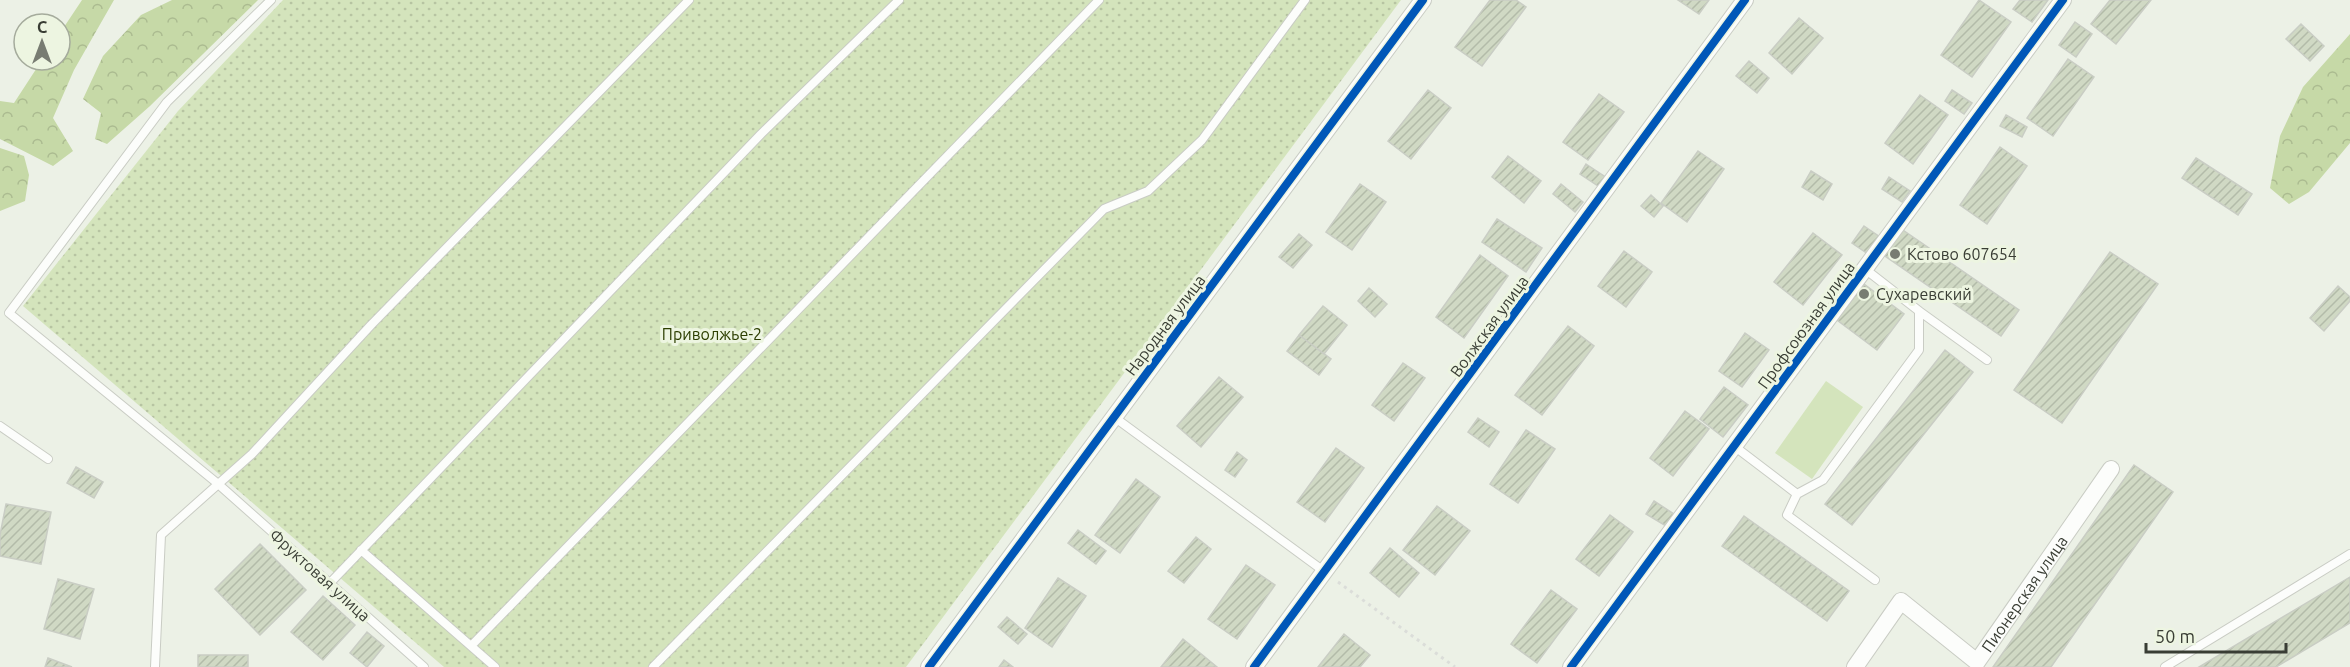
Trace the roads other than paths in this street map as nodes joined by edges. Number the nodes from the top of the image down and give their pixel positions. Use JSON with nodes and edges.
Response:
{"nodes":[{"id":1,"x":271,"y":0,"type":"edge"},
{"id":2,"x":689,"y":0,"type":"edge"},
{"id":3,"x":899,"y":0,"type":"edge"},
{"id":4,"x":1099,"y":0,"type":"edge"},
{"id":5,"x":1305,"y":0,"type":"edge"},
{"id":6,"x":1423,"y":0,"type":"edge"},
{"id":7,"x":1745,"y":0,"type":"edge"},
{"id":8,"x":2063,"y":0,"type":"edge"},
{"id":9,"x":1865,"y":268,"type":"junction"},
{"id":10,"x":1919,"y":311,"type":"junction"},
{"id":11,"x":1988,"y":360,"type":"dead end"},
{"id":12,"x":1114,"y":417,"type":"junction"},
{"id":13,"x":0,"y":426,"type":"edge"},
{"id":14,"x":1734,"y":446,"type":"junction"},
{"id":15,"x":48,"y":459,"type":"dead end"},
{"id":16,"x":2111,"y":469,"type":"dead end"},
{"id":17,"x":217,"y":483,"type":"junction"},
{"id":18,"x":1797,"y":494,"type":"junction"},
{"id":19,"x":361,"y":550,"type":"junction"},
{"id":20,"x":2350,"y":554,"type":"edge"},
{"id":21,"x":1325,"y":572,"type":"junction"},
{"id":22,"x":1875,"y":580,"type":"dead end"},
{"id":23,"x":330,"y":583,"type":"junction"},
{"id":24,"x":471,"y":646,"type":"junction"},
{"id":25,"x":1975,"y":664,"type":"edge"},
{"id":26,"x":155,"y":667,"type":"edge"},
{"id":27,"x":424,"y":667,"type":"edge"},
{"id":28,"x":495,"y":667,"type":"edge"},
{"id":29,"x":653,"y":667,"type":"edge"},
{"id":30,"x":929,"y":667,"type":"edge"},
{"id":31,"x":1254,"y":667,"type":"edge"},
{"id":32,"x":1571,"y":667,"type":"edge"},
{"id":33,"x":1855,"y":667,"type":"edge"},
{"id":34,"x":2164,"y":667,"type":"edge"}],
"edges":[{"from":1,"to":17,"type":"lane","name":"Фруктовая улица"},
{"from":2,"to":17,"type":"lane"},
{"from":3,"to":19,"type":"lane"},
{"from":4,"to":24,"type":"lane"},
{"from":5,"to":29,"type":"lane"},
{"from":6,"to":12,"type":"street","name":"Народная улица"},
{"from":7,"to":21,"type":"street","name":"Волжская улица"},
{"from":8,"to":9,"type":"street","name":"Профсоюзная улица"},
{"from":9,"to":10,"type":"lane"},
{"from":9,"to":14,"type":"street","name":"Профсоюзная улица"},
{"from":10,"to":11,"type":"lane"},
{"from":10,"to":18,"type":"lane"},
{"from":12,"to":21,"type":"lane"},
{"from":12,"to":30,"type":"street","name":"Народная улица"},
{"from":13,"to":15,"type":"lane"},
{"from":14,"to":18,"type":"lane"},
{"from":14,"to":32,"type":"street","name":"Профсоюзная улица"},
{"from":16,"to":25,"type":"street","name":"Пионерская улица"},
{"from":17,"to":23,"type":"lane","name":"Фруктовая улица"},
{"from":17,"to":26,"type":"lane"},
{"from":18,"to":22,"type":"lane"},
{"from":19,"to":23,"type":"lane"},
{"from":19,"to":24,"type":"lane"},
{"from":20,"to":34,"type":"lane"},
{"from":21,"to":31,"type":"street","name":"Волжская улица"},
{"from":23,"to":27,"type":"lane","name":"Фруктовая улица"},
{"from":24,"to":28,"type":"lane"},
{"from":25,"to":33,"type":"street","name":"Пионерская улица"}]}
